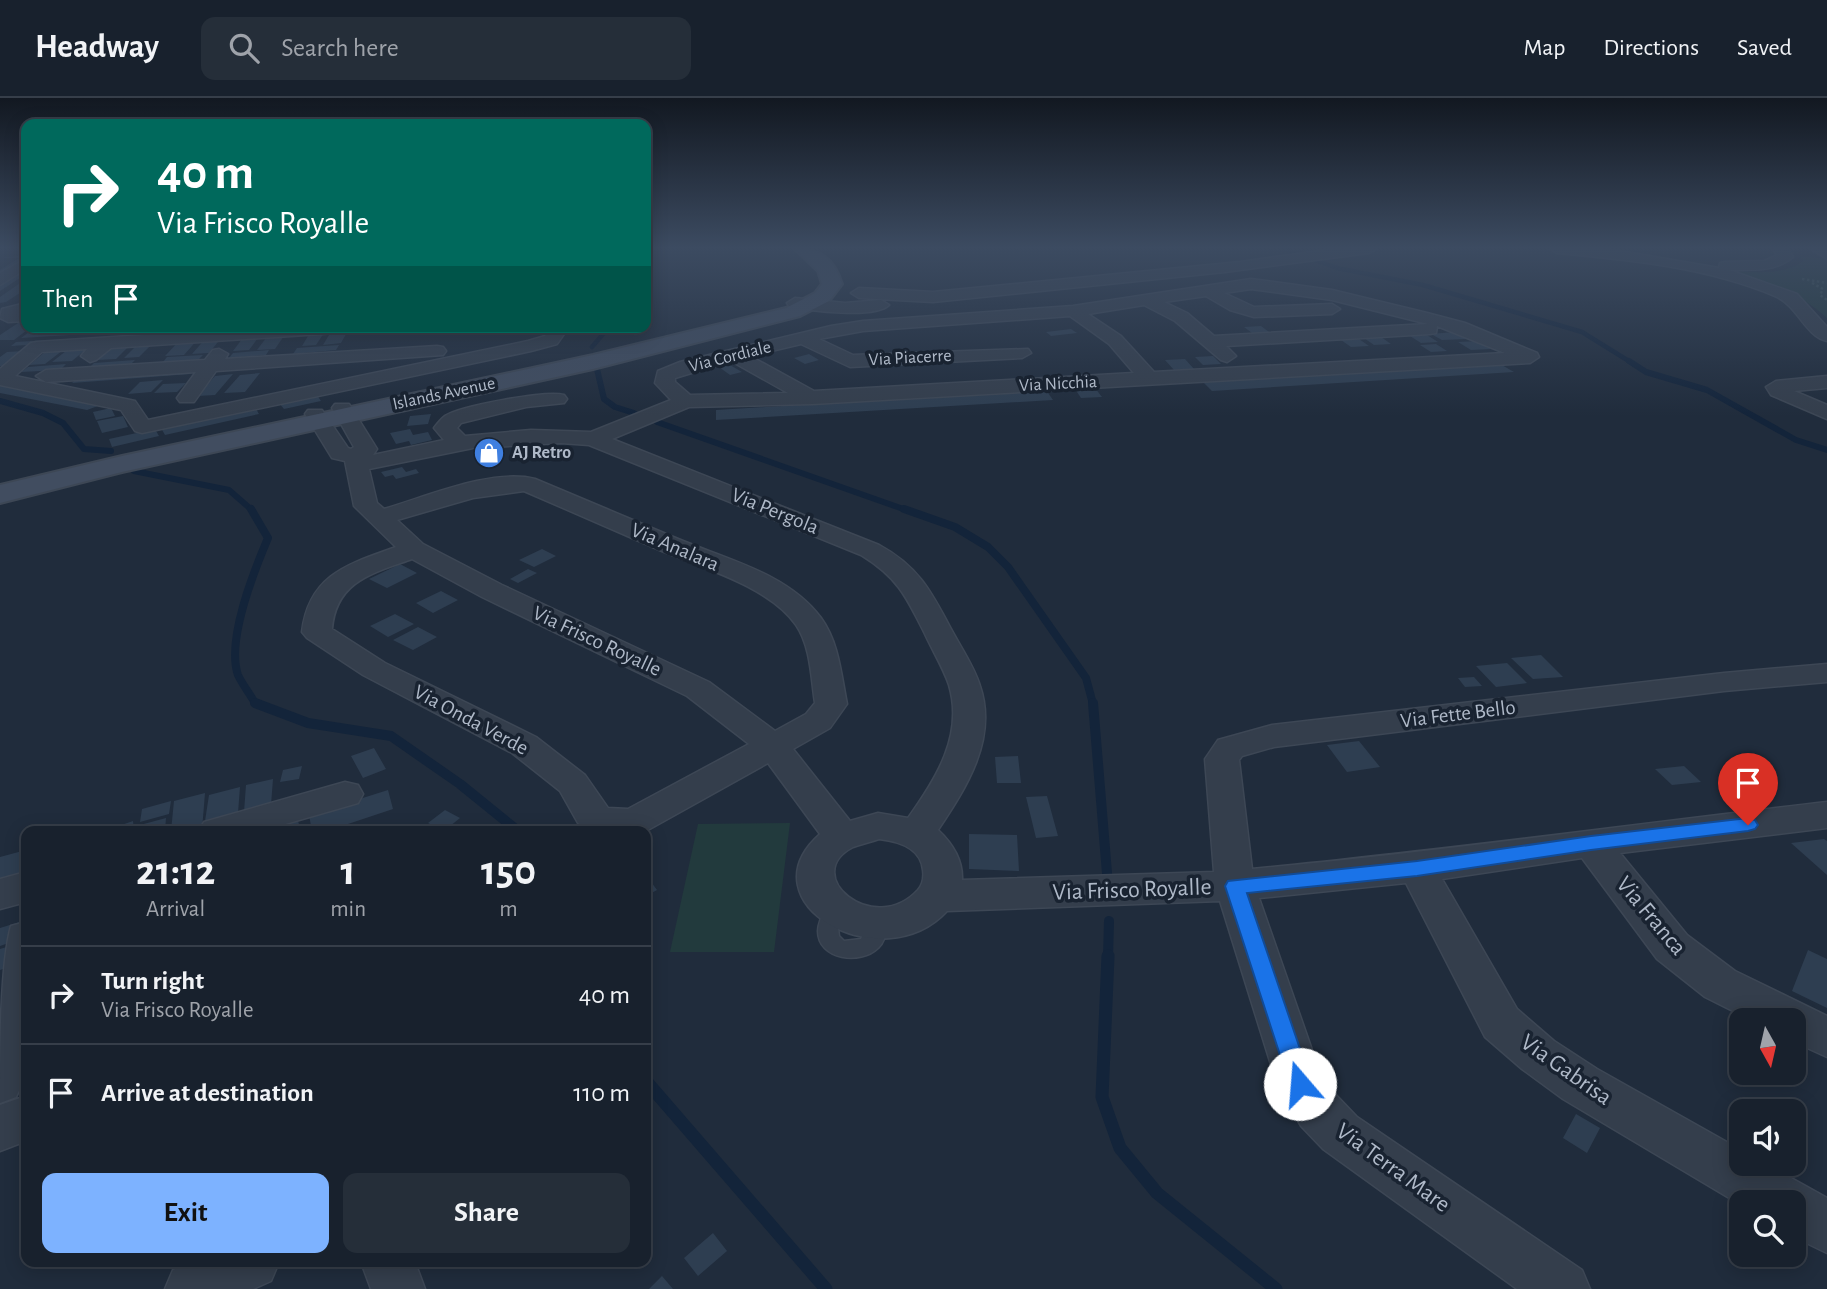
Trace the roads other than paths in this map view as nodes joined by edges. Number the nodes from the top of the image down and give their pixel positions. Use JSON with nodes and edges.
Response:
{"nodes":[{"id":1,"x":791,"y":305,"type":"edge"},
{"id":2,"x":835,"y":305,"type":"edge"},
{"id":3,"x":879,"y":305,"type":"edge"},
{"id":4,"x":1112,"y":305,"type":"edge"},
{"id":5,"x":1156,"y":305,"type":"edge"},
{"id":6,"x":1233,"y":305,"type":"edge"},
{"id":7,"x":1373,"y":305,"type":"edge"},
{"id":8,"x":1799,"y":305,"type":"edge"},
{"id":9,"x":1379,"y":306,"type":"junction"},
{"id":10,"x":1073,"y":311,"type":"junction"},
{"id":11,"x":13,"y":313,"type":"edge"},
{"id":12,"x":989,"y":319,"type":"junction"},
{"id":13,"x":1459,"y":327,"type":"junction"},
{"id":14,"x":0,"y":331,"type":"edge"},
{"id":15,"x":252,"y":333,"type":"edge"},
{"id":16,"x":298,"y":333,"type":"edge"},
{"id":17,"x":356,"y":333,"type":"edge"},
{"id":18,"x":556,"y":333,"type":"edge"},
{"id":19,"x":236,"y":334,"type":"junction"},
{"id":20,"x":1827,"y":336,"type":"edge"},
{"id":21,"x":172,"y":338,"type":"junction"},
{"id":22,"x":803,"y":338,"type":"junction"},
{"id":23,"x":1211,"y":341,"type":"junction"},
{"id":24,"x":106,"y":343,"type":"junction"},
{"id":25,"x":540,"y":344,"type":"junction"},
{"id":26,"x":1022,"y":353,"type":"junction"},
{"id":27,"x":734,"y":355,"type":"junction"},
{"id":28,"x":339,"y":357,"type":"junction"},
{"id":29,"x":1530,"y":357,"type":"joint"},
{"id":30,"x":210,"y":365,"type":"junction"},
{"id":31,"x":356,"y":366,"type":"dead end"},
{"id":32,"x":272,"y":368,"type":"junction"},
{"id":33,"x":138,"y":370,"type":"junction"},
{"id":34,"x":1246,"y":373,"type":"junction"},
{"id":35,"x":67,"y":375,"type":"junction"},
{"id":36,"x":0,"y":379,"type":"edge"},
{"id":37,"x":1149,"y":379,"type":"junction"},
{"id":38,"x":1827,"y":383,"type":"edge"},
{"id":39,"x":1045,"y":384,"type":"junction"},
{"id":40,"x":187,"y":398,"type":"dead end"},
{"id":41,"x":812,"y":398,"type":"junction"},
{"id":42,"x":556,"y":399,"type":"dead end"},
{"id":43,"x":686,"y":401,"type":"junction"},
{"id":44,"x":258,"y":404,"type":"junction"},
{"id":45,"x":334,"y":409,"type":"junction"},
{"id":46,"x":1827,"y":413,"type":"edge"},
{"id":47,"x":593,"y":439,"type":"junction"},
{"id":48,"x":459,"y":443,"type":"junction"},
{"id":49,"x":355,"y":461,"type":"junction"},
{"id":50,"x":0,"y":480,"type":"edge"},
{"id":51,"x":0,"y":494,"type":"edge"},
{"id":52,"x":379,"y":518,"type":"junction"},
{"id":53,"x":414,"y":549,"type":"junction"},
{"id":54,"x":1827,"y":673,"type":"edge"},
{"id":55,"x":773,"y":746,"type":"junction"},
{"id":56,"x":345,"y":794,"type":"dead end"},
{"id":57,"x":1827,"y":816,"type":"edge"},
{"id":58,"x":235,"y":826,"type":"edge"},
{"id":59,"x":916,"y":834,"type":"junction"},
{"id":60,"x":841,"y":836,"type":"junction"},
{"id":61,"x":1591,"y":843,"type":"junction"},
{"id":62,"x":1417,"y":868,"type":"junction"},
{"id":63,"x":1235,"y":886,"type":"junction"},
{"id":64,"x":21,"y":888,"type":"edge"},
{"id":65,"x":0,"y":894,"type":"edge"},
{"id":66,"x":937,"y":896,"type":"junction"},
{"id":67,"x":21,"y":995,"type":"edge"},
{"id":68,"x":1769,"y":1008,"type":"edge"},
{"id":69,"x":1806,"y":1026,"type":"edge"},
{"id":70,"x":1827,"y":1037,"type":"edge"},
{"id":71,"x":0,"y":1082,"type":"edge"},
{"id":72,"x":21,"y":1121,"type":"edge"},
{"id":73,"x":0,"y":1128,"type":"edge"},
{"id":74,"x":1763,"y":1190,"type":"edge"},
{"id":75,"x":1806,"y":1215,"type":"edge"},
{"id":76,"x":1827,"y":1227,"type":"edge"},
{"id":77,"x":241,"y":1267,"type":"edge"},
{"id":78,"x":390,"y":1267,"type":"edge"},
{"id":79,"x":192,"y":1289,"type":"edge"},
{"id":80,"x":398,"y":1289,"type":"edge"},
{"id":81,"x":1563,"y":1289,"type":"edge"}],
"edges":[{"from":1,"to":45,"type":"street","name":"Islands Avenue"},
{"from":2,"to":3,"type":"street"},
{"from":4,"to":10,"type":"street","name":"Via Cordiale"},
{"from":5,"to":23,"type":"street"},
{"from":6,"to":9,"type":"street"},
{"from":7,"to":9,"type":"street","name":"Via Cordiale"},
{"from":8,"to":20,"type":"street"},
{"from":9,"to":13,"type":"street","name":"Via Cordiale"},
{"from":10,"to":12,"type":"street","name":"Via Cordiale"},
{"from":10,"to":37,"type":"street"},
{"from":11,"to":14,"type":"street"},
{"from":12,"to":22,"type":"street","name":"Via Cordiale"},
{"from":12,"to":26,"type":"street"},
{"from":13,"to":23,"type":"street"},
{"from":13,"to":29,"type":"street","name":"Via Cordiale"},
{"from":15,"to":19,"type":"street"},
{"from":16,"to":32,"type":"street"},
{"from":17,"to":28,"type":"street"},
{"from":18,"to":25,"type":"street"},
{"from":19,"to":21,"type":"street"},
{"from":19,"to":30,"type":"street"},
{"from":21,"to":24,"type":"street"},
{"from":21,"to":33,"type":"street"},
{"from":22,"to":26,"type":"street","name":"Via Piacerre"},
{"from":22,"to":27,"type":"street","name":"Via Cordiale"},
{"from":23,"to":34,"type":"street"},
{"from":24,"to":35,"type":"street"},
{"from":24,"to":36,"type":"street"},
{"from":25,"to":28,"type":"street"},
{"from":25,"to":45,"type":"street"},
{"from":26,"to":39,"type":"street"},
{"from":27,"to":41,"type":"street"},
{"from":27,"to":43,"type":"street","name":"Via Cordiale"},
{"from":28,"to":32,"type":"street"},
{"from":29,"to":34,"type":"street","name":"Via Nicchia"},
{"from":30,"to":32,"type":"street"},
{"from":30,"to":33,"type":"street"},
{"from":30,"to":40,"type":"street"},
{"from":31,"to":45,"type":"street"},
{"from":32,"to":44,"type":"street"},
{"from":33,"to":35,"type":"street"},
{"from":34,"to":37,"type":"street","name":"Via Nicchia"},
{"from":35,"to":36,"type":"street"},
{"from":36,"to":44,"type":"street"},
{"from":37,"to":39,"type":"street","name":"Via Nicchia"},
{"from":38,"to":46,"type":"street"},
{"from":39,"to":41,"type":"street","name":"Via Nicchia"},
{"from":41,"to":43,"type":"street","name":"Via Nicchia"},
{"from":42,"to":48,"type":"street"},
{"from":43,"to":47,"type":"street","name":"Via Nicchia"},
{"from":44,"to":45,"type":"street"},
{"from":45,"to":49,"type":"street"},
{"from":45,"to":50,"type":"street","name":"Islands Avenue"},
{"from":45,"to":51,"type":"street","name":"Islands Avenue"},
{"from":47,"to":48,"type":"street","name":"Via Pergola"},
{"from":47,"to":59,"type":"street","name":"Via Pergola"},
{"from":48,"to":49,"type":"street","name":"Via Pergola"},
{"from":49,"to":52,"type":"street","name":"Via Frisco Royalle"},
{"from":52,"to":53,"type":"street","name":"Via Frisco Royalle"},
{"from":52,"to":55,"type":"street","name":"Via Analara"},
{"from":53,"to":55,"type":"street","name":"Via Frisco Royalle"},
{"from":53,"to":55,"type":"street","name":"Via Onda Verde"},
{"from":54,"to":63,"type":"street","name":"Via Fette Bello"},
{"from":55,"to":60,"type":"street","name":"Via Frisco Royalle"},
{"from":56,"to":58,"type":"street"},
{"from":57,"to":61,"type":"street","name":"Via Frisco Royalle"},
{"from":59,"to":60,"type":"street"},
{"from":59,"to":66,"type":"street"},
{"from":60,"to":66,"type":"street"},
{"from":61,"to":62,"type":"street","name":"Via Frisco Royalle"},
{"from":61,"to":68,"type":"street","name":"Via Franca"},
{"from":62,"to":63,"type":"street","name":"Via Frisco Royalle"},
{"from":62,"to":74,"type":"street","name":"Via Gabrisa"},
{"from":63,"to":66,"type":"street","name":"Via Frisco Royalle"},
{"from":63,"to":81,"type":"street","name":"Via Terra Mare"},
{"from":64,"to":65,"type":"street"},
{"from":67,"to":71,"type":"street"},
{"from":69,"to":70,"type":"street","name":"Via Franca"},
{"from":72,"to":73,"type":"street"},
{"from":75,"to":76,"type":"street"},
{"from":77,"to":79,"type":"street"},
{"from":78,"to":80,"type":"street"}]}
